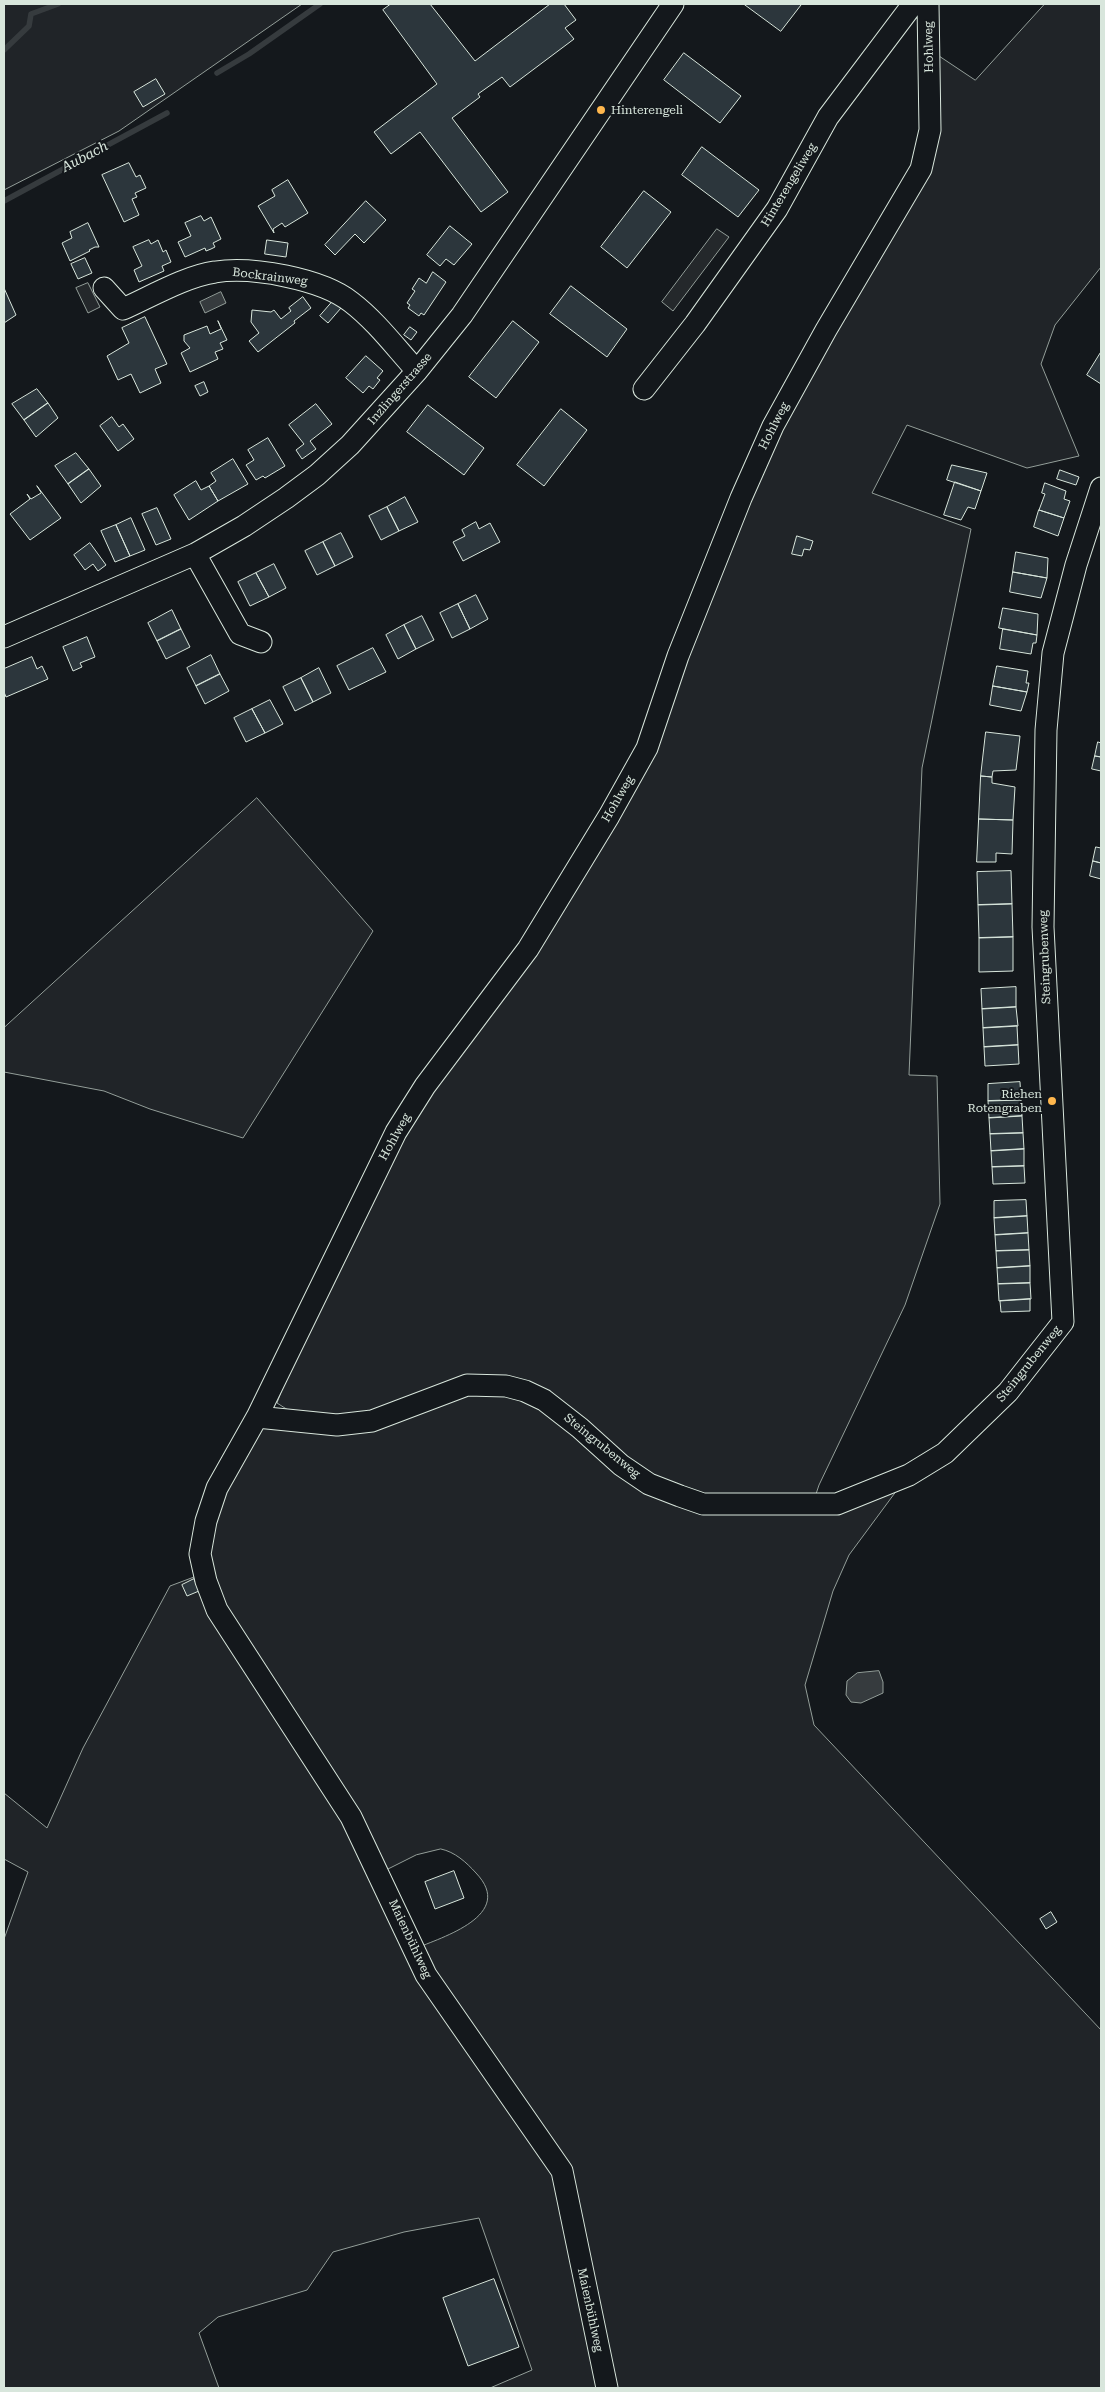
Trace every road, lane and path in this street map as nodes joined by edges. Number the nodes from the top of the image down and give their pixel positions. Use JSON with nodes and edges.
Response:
{"nodes":[{"id":1,"x":674,"y":4,"type":"edge"},
{"id":2,"x":913,"y":4,"type":"edge"},
{"id":3,"x":928,"y":4,"type":"edge"},
{"id":4,"x":104,"y":288,"type":"dead end"},
{"id":5,"x":417,"y":371,"type":"junction"},
{"id":6,"x":644,"y":389,"type":"dead end"},
{"id":7,"x":1101,"y":488,"type":"edge"},
{"id":8,"x":195,"y":554,"type":"junction"},
{"id":9,"x":4,"y":637,"type":"edge"},
{"id":10,"x":261,"y":642,"type":"dead end"},
{"id":11,"x":257,"y":1417,"type":"junction"},
{"id":12,"x":200,"y":1554,"type":"joint"},
{"id":13,"x":607,"y":2388,"type":"edge"}],
"edges":[{"from":1,"to":5,"type":"street","name":"Inzlingerstrasse"},
{"from":2,"to":6,"type":"street","name":"Hinterengeliweg"},
{"from":3,"to":11,"type":"street","name":"Hohlweg"},
{"from":4,"to":5,"type":"street","name":"Bockrainweg"},
{"from":5,"to":8,"type":"street","name":"Inzlingerstrasse"},
{"from":7,"to":11,"type":"street","name":"Steingrubenweg"},
{"from":8,"to":9,"type":"street","name":"Inzlingerstrasse"},
{"from":8,"to":10,"type":"street"},
{"from":11,"to":12,"type":"street","name":"Hohlweg"},
{"from":12,"to":13,"type":"street","name":"Maienbühlweg"}]}
